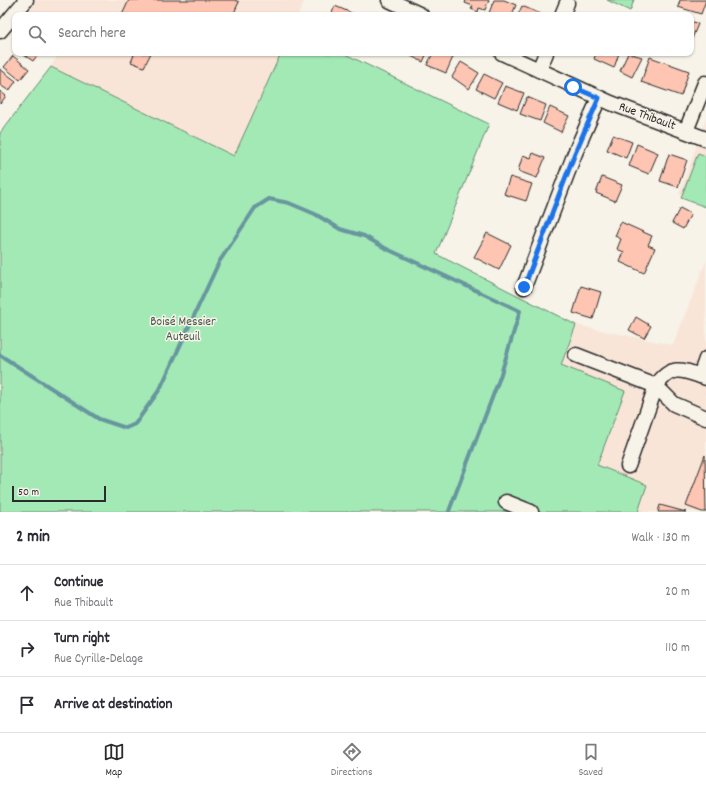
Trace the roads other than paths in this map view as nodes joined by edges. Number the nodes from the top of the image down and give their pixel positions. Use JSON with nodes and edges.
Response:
{"nodes":[{"id":1,"x":26,"y":0,"type":"edge"},
{"id":2,"x":389,"y":0,"type":"edge"},
{"id":3,"x":16,"y":12,"type":"edge"},
{"id":4,"x":415,"y":12,"type":"edge"},
{"id":5,"x":12,"y":17,"type":"edge"},
{"id":6,"x":0,"y":32,"type":"edge"},
{"id":7,"x":509,"y":56,"type":"edge"},
{"id":8,"x":545,"y":56,"type":"edge"},
{"id":9,"x":539,"y":70,"type":"junction"},
{"id":10,"x":705,"y":82,"type":"dead end"},
{"id":11,"x":599,"y":98,"type":"junction"},
{"id":12,"x":686,"y":131,"type":"junction"},
{"id":13,"x":706,"y":139,"type":"edge"},
{"id":14,"x":524,"y":287,"type":"dead end"},
{"id":15,"x":576,"y":355,"type":"dead end"},
{"id":16,"x":706,"y":359,"type":"edge"},
{"id":17,"x":703,"y":377,"type":"edge"},
{"id":18,"x":656,"y":386,"type":"junction"},
{"id":19,"x":706,"y":418,"type":"edge"},
{"id":20,"x":628,"y":466,"type":"dead end"},
{"id":21,"x":506,"y":502,"type":"dead end"},
{"id":22,"x":531,"y":512,"type":"edge"}],
"edges":[{"from":1,"to":3,"type":"street"},
{"from":2,"to":4,"type":"street"},
{"from":5,"to":6,"type":"street"},
{"from":7,"to":9,"type":"street","name":"Rue Thibault"},
{"from":8,"to":9,"type":"street"},
{"from":9,"to":11,"type":"street","name":"Rue Thibault"},
{"from":10,"to":12,"type":"street"},
{"from":11,"to":12,"type":"street","name":"Rue Thibault"},
{"from":11,"to":14,"type":"street"},
{"from":12,"to":13,"type":"street","name":"Rue Thibault"},
{"from":15,"to":18,"type":"street"},
{"from":16,"to":17,"type":"street"},
{"from":17,"to":18,"type":"street"},
{"from":18,"to":19,"type":"street"},
{"from":18,"to":20,"type":"street"},
{"from":21,"to":22,"type":"street"}]}
